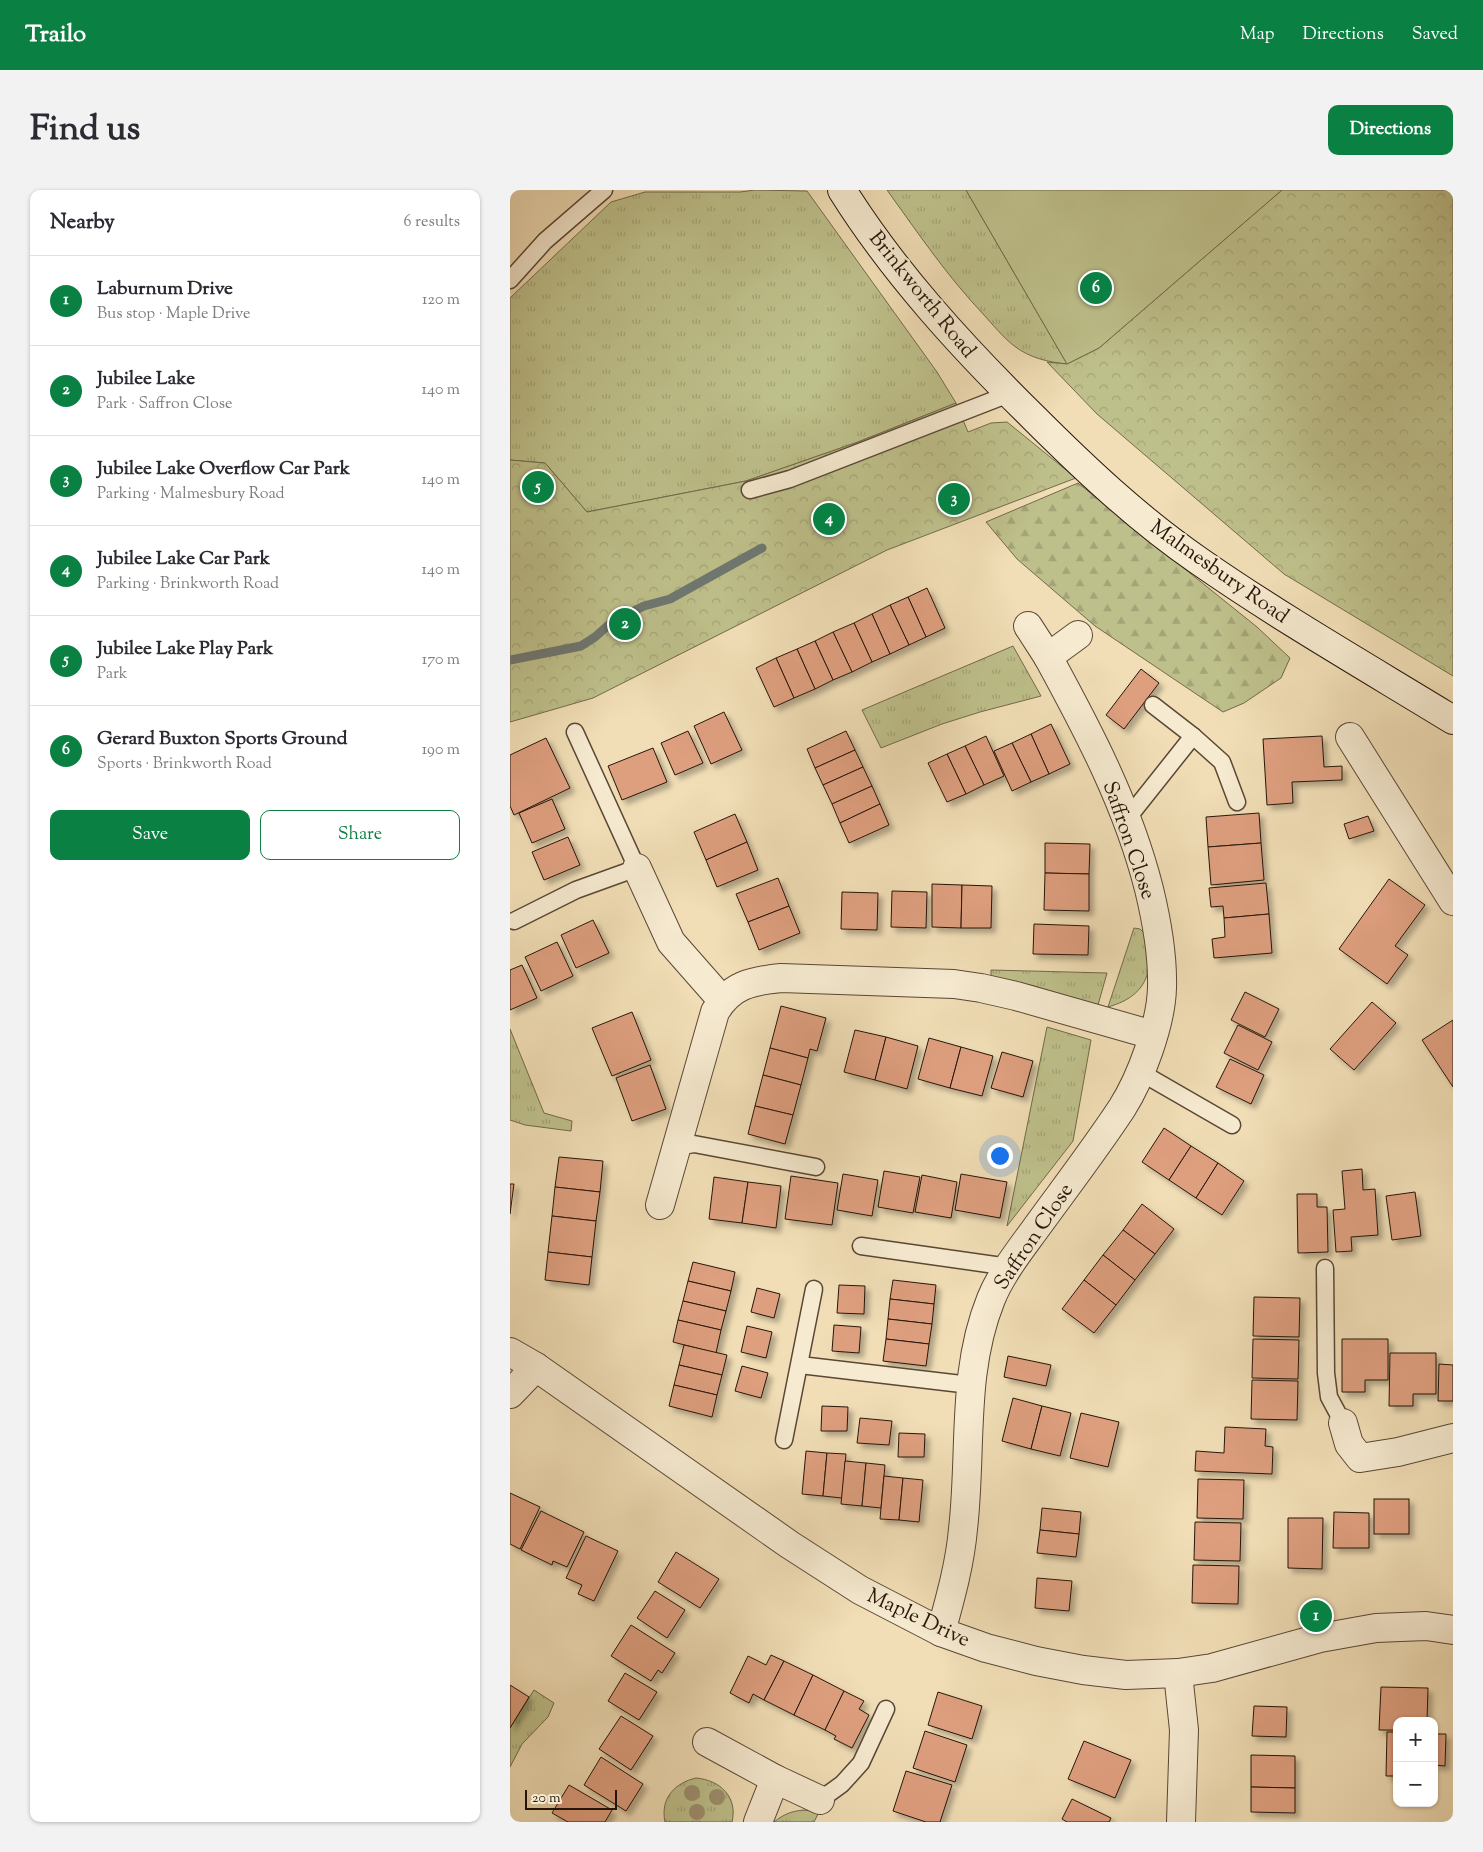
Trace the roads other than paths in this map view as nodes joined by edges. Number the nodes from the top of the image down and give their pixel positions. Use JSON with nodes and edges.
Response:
{"nodes":[{"id":1,"x":604,"y":190,"type":"edge"},
{"id":2,"x":842,"y":190,"type":"edge"},
{"id":3,"x":510,"y":280,"type":"edge"},
{"id":4,"x":1009,"y":394,"type":"junction"},
{"id":5,"x":750,"y":490,"type":"dead end"},
{"id":6,"x":1028,"y":626,"type":"dead end"},
{"id":7,"x":1078,"y":635,"type":"dead end"},
{"id":8,"x":1048,"y":657,"type":"junction"},
{"id":9,"x":1153,"y":705,"type":"dead end"},
{"id":10,"x":1453,"y":720,"type":"edge"},
{"id":11,"x":575,"y":732,"type":"dead end"},
{"id":12,"x":1193,"y":736,"type":"junction"},
{"id":13,"x":1350,"y":737,"type":"dead end"},
{"id":14,"x":1237,"y":802,"type":"dead end"},
{"id":15,"x":1127,"y":819,"type":"junction"},
{"id":16,"x":637,"y":868,"type":"junction"},
{"id":17,"x":1453,"y":902,"type":"edge"},
{"id":18,"x":514,"y":921,"type":"dead end"},
{"id":19,"x":722,"y":1000,"type":"junction"},
{"id":20,"x":1153,"y":1035,"type":"junction"},
{"id":21,"x":1140,"y":1072,"type":"junction"},
{"id":22,"x":1232,"y":1125,"type":"dead end"},
{"id":23,"x":676,"y":1147,"type":"junction"},
{"id":24,"x":816,"y":1167,"type":"dead end"},
{"id":25,"x":660,"y":1205,"type":"dead end"},
{"id":26,"x":861,"y":1246,"type":"dead end"},
{"id":27,"x":1009,"y":1267,"type":"junction"},
{"id":28,"x":1325,"y":1268,"type":"dead end"},
{"id":29,"x":814,"y":1289,"type":"dead end"},
{"id":30,"x":510,"y":1352,"type":"edge"},
{"id":31,"x":800,"y":1365,"type":"junction"},
{"id":32,"x":536,"y":1368,"type":"junction"},
{"id":33,"x":970,"y":1384,"type":"junction"},
{"id":34,"x":510,"y":1394,"type":"edge"},
{"id":35,"x":1343,"y":1423,"type":"joint"},
{"id":36,"x":1453,"y":1438,"type":"edge"},
{"id":37,"x":784,"y":1440,"type":"dead end"},
{"id":38,"x":1453,"y":1630,"type":"edge"},
{"id":39,"x":942,"y":1632,"type":"junction"},
{"id":40,"x":1178,"y":1673,"type":"junction"},
{"id":41,"x":886,"y":1709,"type":"dead end"},
{"id":42,"x":707,"y":1742,"type":"dead end"},
{"id":43,"x":775,"y":1779,"type":"junction"},
{"id":44,"x":820,"y":1800,"type":"joint"},
{"id":45,"x":758,"y":1822,"type":"edge"},
{"id":46,"x":1181,"y":1822,"type":"edge"}],
"edges":[{"from":1,"to":3,"type":"lane"},
{"from":2,"to":4,"type":"street","name":"Brinkworth Road"},
{"from":4,"to":5,"type":"lane"},
{"from":4,"to":10,"type":"street","name":"Malmesbury Road"},
{"from":6,"to":8,"type":"street","name":"Saffron Close"},
{"from":7,"to":8,"type":"street"},
{"from":8,"to":15,"type":"street","name":"Saffron Close"},
{"from":9,"to":12,"type":"lane"},
{"from":11,"to":16,"type":"lane"},
{"from":12,"to":14,"type":"lane"},
{"from":12,"to":15,"type":"lane"},
{"from":13,"to":17,"type":"street"},
{"from":15,"to":20,"type":"street","name":"Saffron Close"},
{"from":16,"to":18,"type":"lane"},
{"from":16,"to":19,"type":"street"},
{"from":19,"to":20,"type":"street"},
{"from":19,"to":23,"type":"street"},
{"from":20,"to":21,"type":"street","name":"Saffron Close"},
{"from":21,"to":22,"type":"lane"},
{"from":21,"to":27,"type":"street","name":"Saffron Close"},
{"from":23,"to":24,"type":"lane"},
{"from":23,"to":25,"type":"street"},
{"from":26,"to":27,"type":"lane"},
{"from":27,"to":33,"type":"street","name":"Saffron Close"},
{"from":28,"to":35,"type":"lane"},
{"from":29,"to":31,"type":"lane"},
{"from":30,"to":32,"type":"street","name":"Maple Drive"},
{"from":31,"to":33,"type":"lane"},
{"from":31,"to":37,"type":"lane"},
{"from":32,"to":34,"type":"street"},
{"from":32,"to":39,"type":"street","name":"Maple Drive"},
{"from":33,"to":39,"type":"street","name":"Saffron Close"},
{"from":35,"to":36,"type":"street"},
{"from":38,"to":40,"type":"street","name":"Maple Drive"},
{"from":39,"to":40,"type":"street","name":"Maple Drive"},
{"from":40,"to":46,"type":"street"},
{"from":41,"to":44,"type":"lane"},
{"from":42,"to":43,"type":"street"},
{"from":43,"to":44,"type":"street"},
{"from":43,"to":45,"type":"street"}]}
